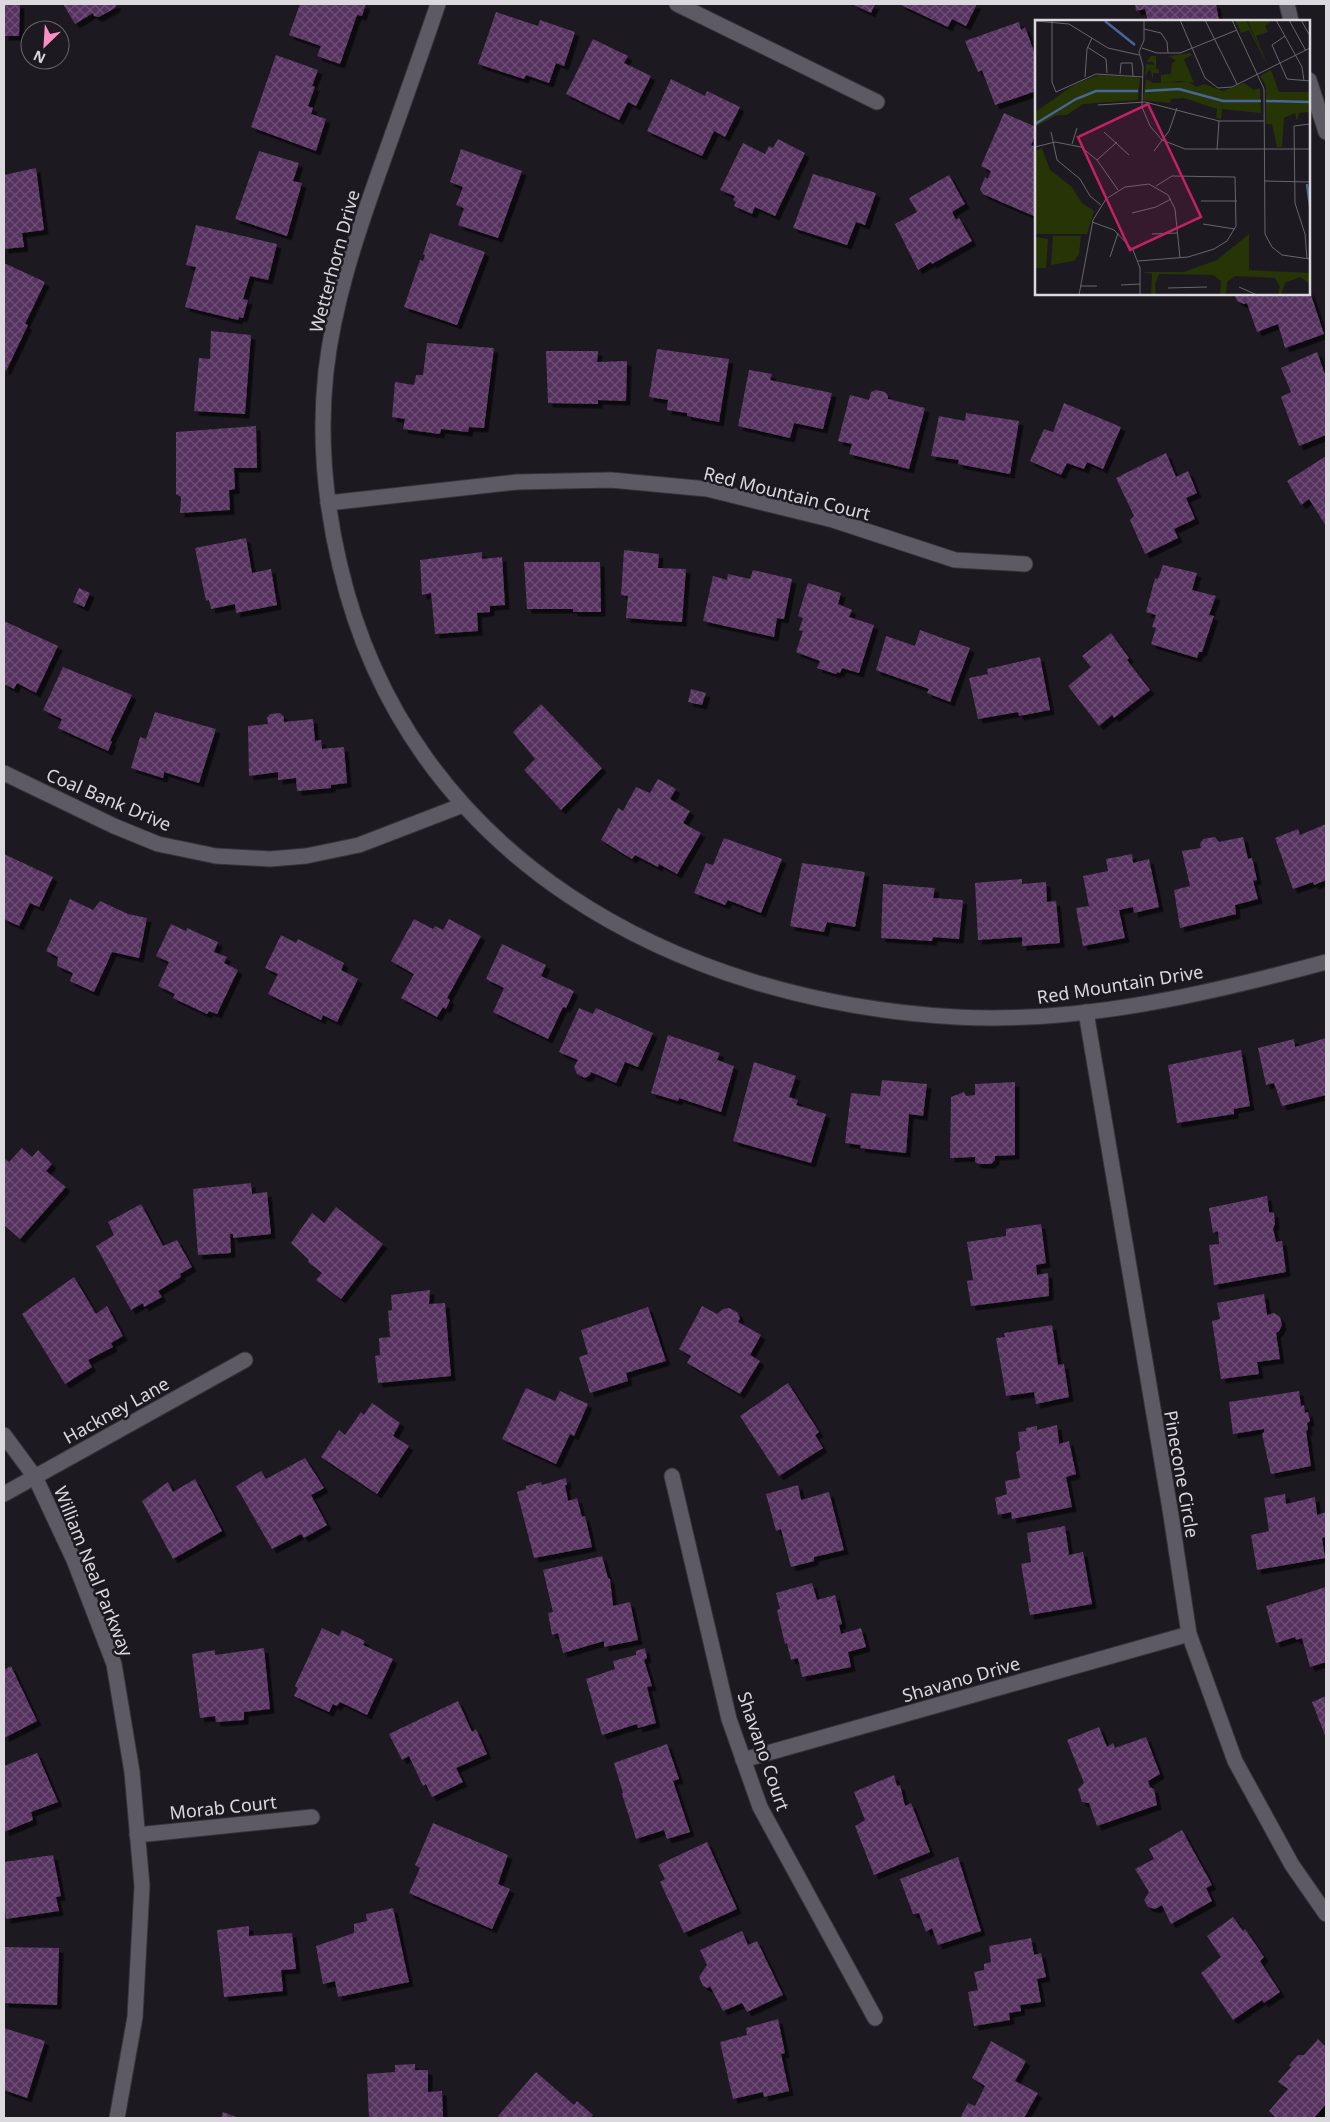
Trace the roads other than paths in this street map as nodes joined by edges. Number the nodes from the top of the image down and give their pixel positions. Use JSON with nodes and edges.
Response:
{"nodes":[{"id":1,"x":438,"y":4,"type":"edge"},
{"id":2,"x":677,"y":4,"type":"edge"},
{"id":3,"x":1287,"y":4,"type":"edge"},
{"id":4,"x":1291,"y":20,"type":"edge"},
{"id":5,"x":1310,"y":83,"type":"edge"},
{"id":6,"x":878,"y":102,"type":"dead end"},
{"id":7,"x":1326,"y":132,"type":"edge"},
{"id":8,"x":328,"y":504,"type":"junction"},
{"id":9,"x":1025,"y":564,"type":"dead end"},
{"id":10,"x":4,"y":773,"type":"edge"},
{"id":11,"x":463,"y":805,"type":"junction"},
{"id":12,"x":1326,"y":962,"type":"edge"},
{"id":13,"x":1086,"y":1012,"type":"junction"},
{"id":14,"x":245,"y":1360,"type":"dead end"},
{"id":15,"x":4,"y":1434,"type":"edge"},
{"id":16,"x":672,"y":1476,"type":"dead end"},
{"id":17,"x":35,"y":1477,"type":"junction"},
{"id":18,"x":4,"y":1494,"type":"edge"},
{"id":19,"x":1189,"y":1634,"type":"junction"},
{"id":20,"x":743,"y":1760,"type":"junction"},
{"id":21,"x":312,"y":1817,"type":"dead end"},
{"id":22,"x":137,"y":1835,"type":"junction"},
{"id":23,"x":1326,"y":1914,"type":"edge"},
{"id":24,"x":875,"y":2018,"type":"dead end"},
{"id":25,"x":117,"y":2118,"type":"edge"}],
"edges":[{"from":1,"to":8,"type":"street","name":"Wetterhorn Drive"},
{"from":2,"to":6,"type":"street"},
{"from":3,"to":4,"type":"street"},
{"from":5,"to":7,"type":"street"},
{"from":8,"to":9,"type":"street","name":"Red Mountain Court"},
{"from":8,"to":11,"type":"street","name":"Wetterhorn Drive"},
{"from":10,"to":11,"type":"street","name":"Coal Bank Drive"},
{"from":11,"to":13,"type":"street","name":"Red Mountain Drive"},
{"from":12,"to":13,"type":"street","name":"Red Mountain Drive"},
{"from":13,"to":19,"type":"street","name":"Pinecone Circle"},
{"from":14,"to":17,"type":"street","name":"Hackney Lane"},
{"from":15,"to":17,"type":"street","name":"William Neal Parkway"},
{"from":16,"to":20,"type":"street","name":"Shavano Court"},
{"from":17,"to":18,"type":"street","name":"Hackney Lane"},
{"from":17,"to":22,"type":"street","name":"William Neal Parkway"},
{"from":19,"to":20,"type":"street","name":"Shavano Drive"},
{"from":19,"to":23,"type":"street","name":"Pinecone Circle"},
{"from":20,"to":24,"type":"street","name":"Shavano Court"},
{"from":21,"to":22,"type":"street","name":"Morab Court"},
{"from":22,"to":25,"type":"street","name":"William Neal Parkway"}]}
